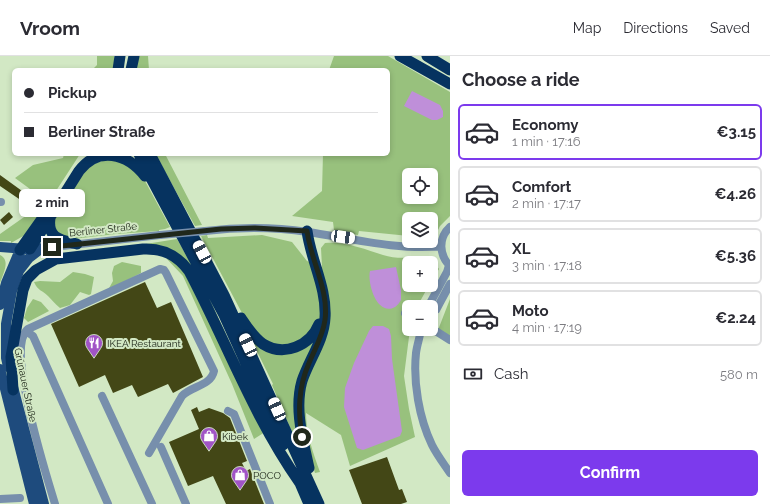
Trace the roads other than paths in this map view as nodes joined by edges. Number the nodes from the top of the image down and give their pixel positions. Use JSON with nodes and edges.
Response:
{"nodes":[{"id":1,"x":121,"y":56,"type":"edge"},
{"id":2,"x":130,"y":56,"type":"edge"},
{"id":3,"x":134,"y":56,"type":"edge"},
{"id":4,"x":400,"y":56,"type":"edge"},
{"id":5,"x":426,"y":56,"type":"edge"},
{"id":6,"x":119,"y":68,"type":"edge"},
{"id":7,"x":130,"y":68,"type":"edge"},
{"id":8,"x":131,"y":68,"type":"edge"},
{"id":9,"x":450,"y":70,"type":"edge"},
{"id":10,"x":450,"y":84,"type":"edge"},
{"id":11,"x":82,"y":156,"type":"edge"},
{"id":12,"x":103,"y":156,"type":"edge"},
{"id":13,"x":118,"y":156,"type":"edge"},
{"id":14,"x":140,"y":156,"type":"edge"},
{"id":15,"x":151,"y":156,"type":"edge"},
{"id":16,"x":163,"y":200,"type":"junction"},
{"id":17,"x":50,"y":218,"type":"junction"},
{"id":18,"x":450,"y":227,"type":"edge"},
{"id":19,"x":307,"y":231,"type":"junction"},
{"id":20,"x":77,"y":244,"type":"junction"},
{"id":21,"x":441,"y":246,"type":"junction"},
{"id":22,"x":0,"y":247,"type":"edge"},
{"id":23,"x":42,"y":248,"type":"junction"},
{"id":24,"x":25,"y":249,"type":"junction"},
{"id":25,"x":449,"y":266,"type":"edge"},
{"id":26,"x":20,"y":271,"type":"junction"},
{"id":27,"x":450,"y":284,"type":"edge"},
{"id":28,"x":224,"y":295,"type":"junction"},
{"id":29,"x":432,"y":300,"type":"edge"},
{"id":30,"x":0,"y":305,"type":"edge"},
{"id":31,"x":325,"y":306,"type":"junction"},
{"id":32,"x":438,"y":306,"type":"edge"},
{"id":33,"x":26,"y":331,"type":"junction"},
{"id":34,"x":438,"y":332,"type":"edge"},
{"id":35,"x":420,"y":336,"type":"edge"},
{"id":36,"x":450,"y":340,"type":"edge"},
{"id":37,"x":0,"y":369,"type":"edge"},
{"id":38,"x":6,"y":394,"type":"edge"},
{"id":39,"x":102,"y":396,"type":"dead end"},
{"id":40,"x":228,"y":411,"type":"dead end"},
{"id":41,"x":28,"y":446,"type":"junction"},
{"id":42,"x":161,"y":447,"type":"dead end"},
{"id":43,"x":148,"y":453,"type":"dead end"},
{"id":44,"x":450,"y":474,"type":"edge"},
{"id":45,"x":300,"y":483,"type":"junction"},
{"id":46,"x":313,"y":488,"type":"junction"},
{"id":47,"x":0,"y":498,"type":"edge"},
{"id":48,"x":20,"y":498,"type":"dead end"},
{"id":49,"x":34,"y":504,"type":"edge"},
{"id":50,"x":44,"y":504,"type":"edge"},
{"id":51,"x":49,"y":504,"type":"edge"},
{"id":52,"x":55,"y":504,"type":"edge"},
{"id":53,"x":108,"y":504,"type":"edge"},
{"id":54,"x":152,"y":504,"type":"edge"},
{"id":55,"x":186,"y":504,"type":"edge"},
{"id":56,"x":270,"y":504,"type":"edge"},
{"id":57,"x":309,"y":504,"type":"edge"},
{"id":58,"x":320,"y":504,"type":"edge"}],
"edges":[{"from":1,"to":6,"type":"highway"},
{"from":2,"to":7,"type":"highway"},
{"from":3,"to":8,"type":"highway"},
{"from":4,"to":10,"type":"highway"},
{"from":5,"to":9,"type":"highway"},
{"from":11,"to":24,"type":"highway"},
{"from":12,"to":17,"type":"highway"},
{"from":13,"to":16,"type":"highway"},
{"from":14,"to":16,"type":"highway"},
{"from":15,"to":28,"type":"highway"},
{"from":16,"to":45,"type":"highway"},
{"from":17,"to":20,"type":"highway"},
{"from":17,"to":24,"type":"highway"},
{"from":18,"to":21,"type":"street"},
{"from":19,"to":20,"type":"street","name":"Berliner Straße","bridge":true},
{"from":19,"to":21,"type":"street","name":"Berliner Straße"},
{"from":19,"to":31,"type":"highway"},
{"from":20,"to":23,"type":"street","name":"Berliner Straße"},
{"from":21,"to":25,"type":"street"},
{"from":22,"to":24,"type":"main road","name":"Berliner Straße"},
{"from":23,"to":24,"type":"street","name":"Berliner Straße"},
{"from":23,"to":26,"type":"main road","name":"Grünauer Straße"},
{"from":24,"to":26,"type":"main road","name":"Grünauer Straße"},
{"from":24,"to":30,"type":"main road"},
{"from":25,"to":29,"type":"street"},
{"from":26,"to":38,"type":"main road","name":"Grünauer Straße"},
{"from":27,"to":32,"type":"street"},
{"from":28,"to":31,"type":"highway"},
{"from":28,"to":46,"type":"highway"},
{"from":31,"to":46,"type":"highway"},
{"from":33,"to":43,"type":"street"},
{"from":33,"to":52,"type":"street"},
{"from":33,"to":53,"type":"street"},
{"from":34,"to":36,"type":"street"},
{"from":35,"to":44,"type":"street"},
{"from":37,"to":38,"type":"main road","name":"Grünauer Straße"},
{"from":38,"to":41,"type":"main road","name":"Grünauer Straße"},
{"from":38,"to":45,"type":"highway"},
{"from":38,"to":49,"type":"main road","name":"Grünauer Straße"},
{"from":39,"to":54,"type":"street"},
{"from":40,"to":56,"type":"street"},
{"from":41,"to":50,"type":"main road","name":"Grünauer Straße"},
{"from":41,"to":51,"type":"street"},
{"from":42,"to":55,"type":"street"},
{"from":45,"to":57,"type":"highway"},
{"from":46,"to":58,"type":"highway"},
{"from":47,"to":48,"type":"street"}]}
